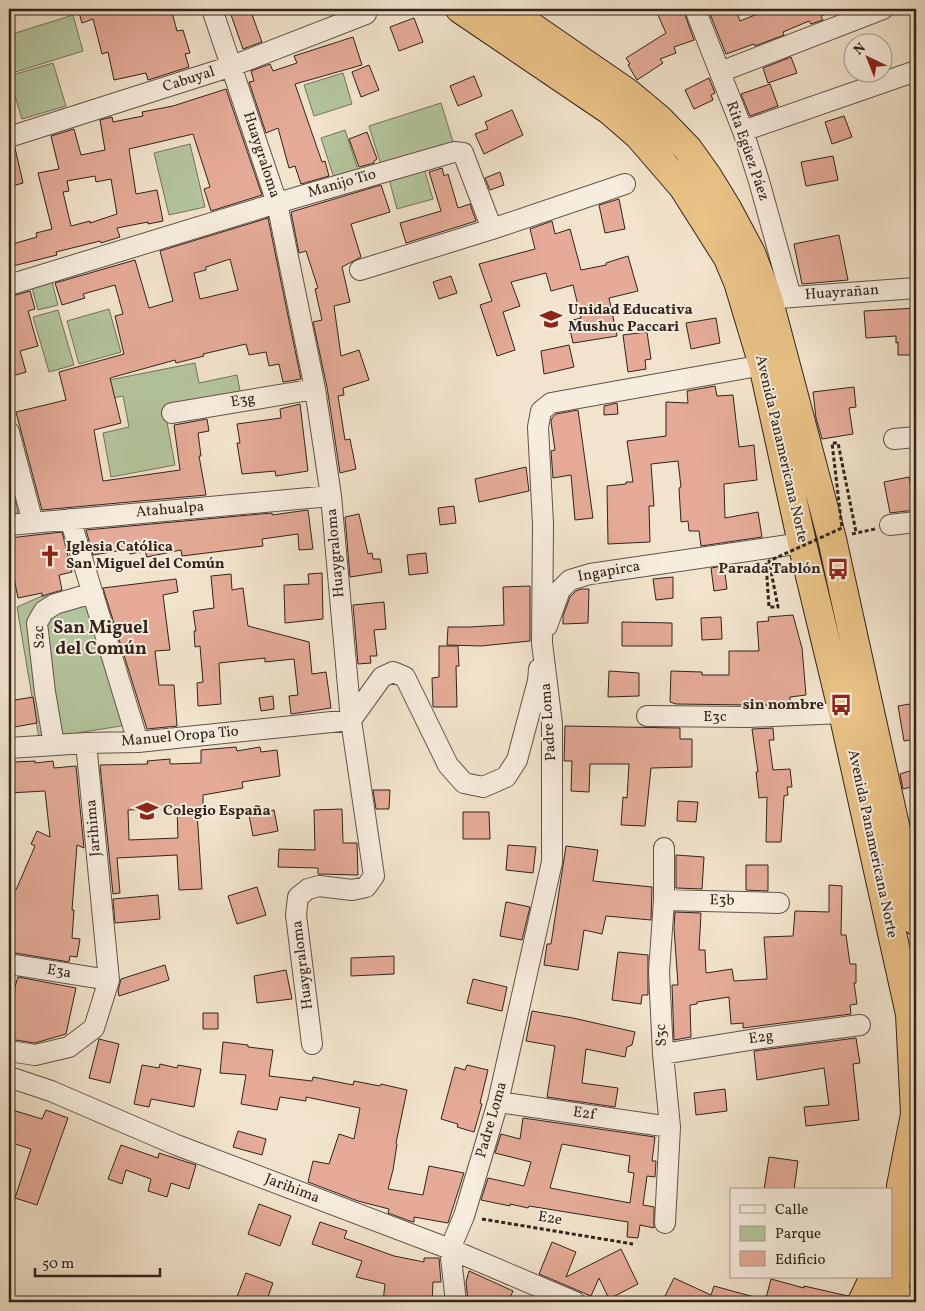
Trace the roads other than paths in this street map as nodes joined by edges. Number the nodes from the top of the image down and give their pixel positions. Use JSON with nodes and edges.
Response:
{"nodes":[{"id":1,"x":212,"y":9,"type":"edge"},
{"id":2,"x":460,"y":9,"type":"edge"},
{"id":3,"x":506,"y":9,"type":"edge"},
{"id":4,"x":695,"y":9,"type":"edge"},
{"id":5,"x":884,"y":9,"type":"edge"},
{"id":6,"x":366,"y":14,"type":"dead end"},
{"id":7,"x":232,"y":66,"type":"junction"},
{"id":8,"x":916,"y":71,"type":"edge"},
{"id":9,"x":720,"y":72,"type":"junction"},
{"id":10,"x":742,"y":131,"type":"junction"},
{"id":11,"x":9,"y":137,"type":"edge"},
{"id":12,"x":625,"y":184,"type":"dead end"},
{"id":13,"x":276,"y":203,"type":"junction"},
{"id":14,"x":492,"y":229,"type":"junction"},
{"id":15,"x":360,"y":270,"type":"dead end"},
{"id":16,"x":9,"y":285,"type":"edge"},
{"id":17,"x":916,"y":288,"type":"edge"},
{"id":18,"x":780,"y":298,"type":"junction"},
{"id":19,"x":763,"y":365,"type":"junction"},
{"id":20,"x":314,"y":389,"type":"junction"},
{"id":21,"x":172,"y":413,"type":"dead end"},
{"id":22,"x":9,"y":432,"type":"edge"},
{"id":23,"x":916,"y":437,"type":"edge"},
{"id":24,"x":894,"y":439,"type":"dead end"},
{"id":25,"x":331,"y":496,"type":"junction"},
{"id":26,"x":70,"y":519,"type":"junction"},
{"id":27,"x":916,"y":522,"type":"edge"},
{"id":28,"x":33,"y":523,"type":"junction"},
{"id":29,"x":9,"y":525,"type":"edge"},
{"id":30,"x":890,"y":525,"type":"road end"},
{"id":31,"x":802,"y":543,"type":"junction"},
{"id":32,"x":93,"y":593,"type":"junction"},
{"id":33,"x":542,"y":643,"type":"junction"},
{"id":34,"x":843,"y":712,"type":"junction"},
{"id":35,"x":647,"y":716,"type":"dead end"},
{"id":36,"x":351,"y":720,"type":"junction"},
{"id":37,"x":86,"y":742,"type":"junction"},
{"id":38,"x":138,"y":742,"type":"junction"},
{"id":39,"x":54,"y":745,"type":"junction"},
{"id":40,"x":9,"y":748,"type":"edge"},
{"id":41,"x":664,"y":848,"type":"dead end"},
{"id":42,"x":664,"y":900,"type":"junction"},
{"id":43,"x":780,"y":902,"type":"dead end"},
{"id":44,"x":916,"y":920,"type":"edge"},
{"id":45,"x":9,"y":964,"type":"edge"},
{"id":46,"x":109,"y":980,"type":"junction"},
{"id":47,"x":860,"y":1025,"type":"dead end"},
{"id":48,"x":312,"y":1044,"type":"dead end"},
{"id":49,"x":9,"y":1051,"type":"edge"},
{"id":50,"x":663,"y":1054,"type":"junction"},
{"id":51,"x":9,"y":1077,"type":"edge"},
{"id":52,"x":498,"y":1102,"type":"junction"},
{"id":53,"x":670,"y":1126,"type":"junction"},
{"id":54,"x":902,"y":1186,"type":"junction"},
{"id":55,"x":892,"y":1217,"type":"edge"},
{"id":56,"x":665,"y":1223,"type":"dead end"},
{"id":57,"x":450,"y":1249,"type":"junction"},
{"id":58,"x":874,"y":1278,"type":"edge"},
{"id":59,"x":456,"y":1302,"type":"edge"},
{"id":60,"x":575,"y":1302,"type":"edge"},
{"id":61,"x":862,"y":1302,"type":"edge"},
{"id":62,"x":892,"y":1302,"type":"edge"}],
"edges":[{"from":1,"to":7,"type":"street","name":"Huaygraloma"},
{"from":2,"to":19,"type":"highway","name":"Avenida Panamericana Norte"},
{"from":3,"to":18,"type":"highway","name":"Avenida Panamericana Norte"},
{"from":4,"to":9,"type":"street","name":"Rita Egüez Páez"},
{"from":5,"to":9,"type":"street"},
{"from":6,"to":7,"type":"street","name":"Cabuyal"},
{"from":7,"to":11,"type":"street","name":"Cabuyal"},
{"from":7,"to":13,"type":"street","name":"Huaygraloma"},
{"from":8,"to":10,"type":"street"},
{"from":9,"to":10,"type":"street","name":"Rita Egüez Páez"},
{"from":10,"to":18,"type":"street","name":"Rita Egüez Páez"},
{"from":12,"to":14,"type":"street"},
{"from":13,"to":14,"type":"street","name":"Manijo Tio"},
{"from":13,"to":16,"type":"street","name":"Manijo Tio"},
{"from":13,"to":20,"type":"street","name":"Huaygraloma"},
{"from":14,"to":15,"type":"street"},
{"from":17,"to":18,"type":"street","name":"Huayrañan"},
{"from":18,"to":44,"type":"highway","name":"Avenida Panamericana Norte"},
{"from":19,"to":31,"type":"highway","name":"Avenida Panamericana Norte"},
{"from":19,"to":33,"type":"street","name":"Padre Loma"},
{"from":20,"to":21,"type":"street","name":"E3g"},
{"from":20,"to":25,"type":"street","name":"Huaygraloma"},
{"from":22,"to":28,"type":"street"},
{"from":23,"to":24,"type":"street"},
{"from":25,"to":26,"type":"street","name":"Atahualpa"},
{"from":25,"to":36,"type":"street","name":"Huaygraloma"},
{"from":26,"to":28,"type":"street","name":"Atahualpa"},
{"from":26,"to":32,"type":"street"},
{"from":27,"to":30,"type":"street"},
{"from":28,"to":29,"type":"street","name":"Atahualpa"},
{"from":31,"to":33,"type":"street","name":"Ingapirca"},
{"from":31,"to":34,"type":"highway","name":"Avenida Panamericana Norte"},
{"from":32,"to":38,"type":"street"},
{"from":32,"to":39,"type":"street","name":"S2c"},
{"from":33,"to":36,"type":"street","name":"Ingapirca"},
{"from":33,"to":52,"type":"street","name":"Padre Loma"},
{"from":34,"to":35,"type":"street","name":"E3c"},
{"from":34,"to":54,"type":"highway","name":"Avenida Panamericana Norte"},
{"from":36,"to":38,"type":"street","name":"Manuel Oropa Tio"},
{"from":36,"to":48,"type":"street","name":"Huaygraloma"},
{"from":37,"to":38,"type":"street","name":"Manuel Oropa Tio"},
{"from":37,"to":39,"type":"street","name":"Manuel Oropa Tio"},
{"from":37,"to":46,"type":"street","name":"Jarihima"},
{"from":39,"to":40,"type":"street","name":"Manuel Oropa Tio"},
{"from":41,"to":42,"type":"street","name":"S3c"},
{"from":42,"to":43,"type":"street","name":"E3b"},
{"from":42,"to":50,"type":"street","name":"S3c"},
{"from":45,"to":46,"type":"street","name":"E3a"},
{"from":46,"to":49,"type":"street","name":"Jarihima"},
{"from":47,"to":50,"type":"street","name":"E2g"},
{"from":50,"to":53,"type":"street","name":"S3c"},
{"from":51,"to":57,"type":"street","name":"Jarihima"},
{"from":52,"to":53,"type":"street","name":"E2f"},
{"from":52,"to":57,"type":"street","name":"Padre Loma"},
{"from":53,"to":56,"type":"street","name":"S3c"},
{"from":54,"to":55,"type":"highway"},
{"from":54,"to":62,"type":"highway","name":"Avenida Panamericana Norte"},
{"from":57,"to":59,"type":"street"},
{"from":57,"to":60,"type":"street","name":"Jarihima"},
{"from":58,"to":61,"type":"highway"}]}
